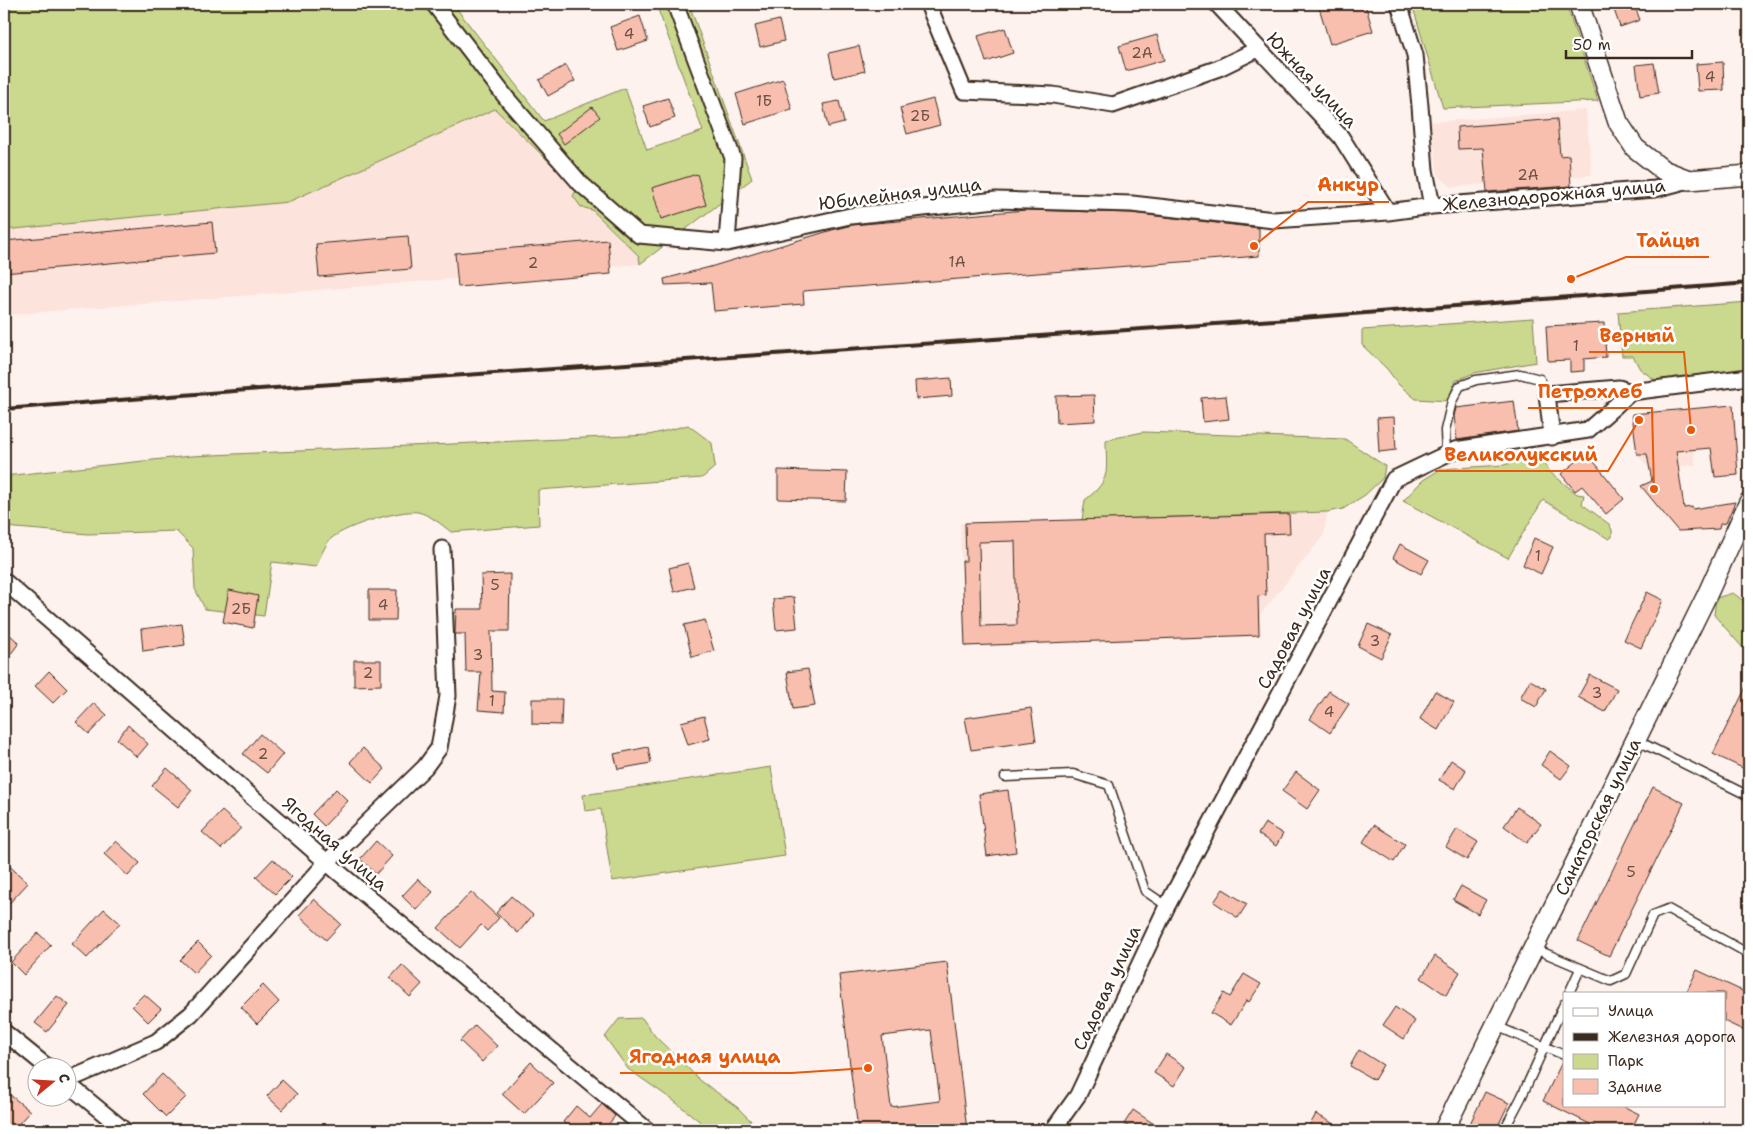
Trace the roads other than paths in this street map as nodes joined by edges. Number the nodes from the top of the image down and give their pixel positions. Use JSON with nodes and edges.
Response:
{"nodes":[{"id":1,"x":434,"y":4,"type":"edge"},
{"id":2,"x":675,"y":4,"type":"edge"},
{"id":3,"x":928,"y":4,"type":"edge"},
{"id":4,"x":1217,"y":4,"type":"edge"},
{"id":5,"x":1399,"y":4,"type":"edge"},
{"id":6,"x":1579,"y":4,"type":"edge"},
{"id":7,"x":1258,"y":49,"type":"junction"},
{"id":8,"x":1749,"y":175,"type":"edge"},
{"id":9,"x":1689,"y":180,"type":"junction"},
{"id":10,"x":1432,"y":206,"type":"junction"},
{"id":11,"x":1388,"y":212,"type":"junction"},
{"id":12,"x":727,"y":243,"type":"junction"},
{"id":13,"x":1749,"y":376,"type":"edge"},
{"id":14,"x":1631,"y":392,"type":"junction"},
{"id":15,"x":1547,"y":394,"type":"junction"},
{"id":16,"x":1552,"y":437,"type":"junction"},
{"id":17,"x":1446,"y":455,"type":"junction"},
{"id":18,"x":1749,"y":502,"type":"edge"},
{"id":19,"x":442,"y":549,"type":"dead end"},
{"id":20,"x":4,"y":581,"type":"edge"},
{"id":21,"x":1636,"y":740,"type":"junction"},
{"id":22,"x":1005,"y":777,"type":"dead end"},
{"id":23,"x":1749,"y":796,"type":"edge"},
{"id":24,"x":327,"y":862,"type":"junction"},
{"id":25,"x":1167,"y":906,"type":"junction"},
{"id":26,"x":1534,"y":948,"type":"junction"},
{"id":27,"x":1749,"y":954,"type":"edge"},
{"id":28,"x":1580,"y":969,"type":"junction"},
{"id":29,"x":1569,"y":992,"type":"edge"},
{"id":30,"x":1563,"y":1006,"type":"edge"},
{"id":31,"x":1496,"y":1026,"type":"junction"},
{"id":32,"x":4,"y":1032,"type":"edge"},
{"id":33,"x":1545,"y":1047,"type":"junction"},
{"id":34,"x":1563,"y":1055,"type":"edge"},
{"id":35,"x":34,"y":1056,"type":"edge"},
{"id":36,"x":78,"y":1076,"type":"edge"},
{"id":37,"x":78,"y":1092,"type":"edge"},
{"id":38,"x":124,"y":1130,"type":"edge"},
{"id":39,"x":647,"y":1130,"type":"edge"},
{"id":40,"x":1053,"y":1130,"type":"edge"},
{"id":41,"x":1444,"y":1130,"type":"edge"},
{"id":42,"x":1504,"y":1130,"type":"edge"}],
"edges":[{"from":1,"to":12,"type":"street","name":"Юбилейная улица"},
{"from":2,"to":12,"type":"street"},
{"from":3,"to":7,"type":"street"},
{"from":4,"to":7,"type":"street","name":"Южная улица"},
{"from":5,"to":10,"type":"street"},
{"from":6,"to":9,"type":"street"},
{"from":7,"to":11,"type":"street","name":"Южная улица"},
{"from":8,"to":9,"type":"street","name":"Железнодорожная улица"},
{"from":9,"to":10,"type":"street","name":"Железнодорожная улица"},
{"from":10,"to":11,"type":"street","name":"Железнодорожная улица"},
{"from":11,"to":12,"type":"street","name":"Юбилейная улица"},
{"from":13,"to":14,"type":"street"},
{"from":14,"to":15,"type":"street"},
{"from":14,"to":16,"type":"street","name":"Садовая улица"},
{"from":15,"to":16,"type":"street"},
{"from":15,"to":17,"type":"lane"},
{"from":16,"to":17,"type":"street","name":"Садовая улица"},
{"from":17,"to":25,"type":"street","name":"Садовая улица"},
{"from":18,"to":21,"type":"street","name":"Санаторская улица"},
{"from":19,"to":24,"type":"street"},
{"from":20,"to":24,"type":"street","name":"Ягодная улица"},
{"from":21,"to":23,"type":"lane"},
{"from":21,"to":26,"type":"street","name":"Санаторская улица"},
{"from":22,"to":25,"type":"lane"},
{"from":24,"to":36,"type":"street"},
{"from":24,"to":39,"type":"street","name":"Ягодная улица"},
{"from":25,"to":40,"type":"street","name":"Садовая улица"},
{"from":26,"to":28,"type":"lane"},
{"from":26,"to":31,"type":"street","name":"Санаторская улица"},
{"from":27,"to":28,"type":"lane"},
{"from":28,"to":29,"type":"lane"},
{"from":30,"to":33,"type":"lane"},
{"from":31,"to":33,"type":"lane"},
{"from":31,"to":41,"type":"street","name":"Санаторская улица"},
{"from":32,"to":35,"type":"street"},
{"from":33,"to":34,"type":"lane"},
{"from":33,"to":42,"type":"lane"},
{"from":37,"to":38,"type":"street"}]}
